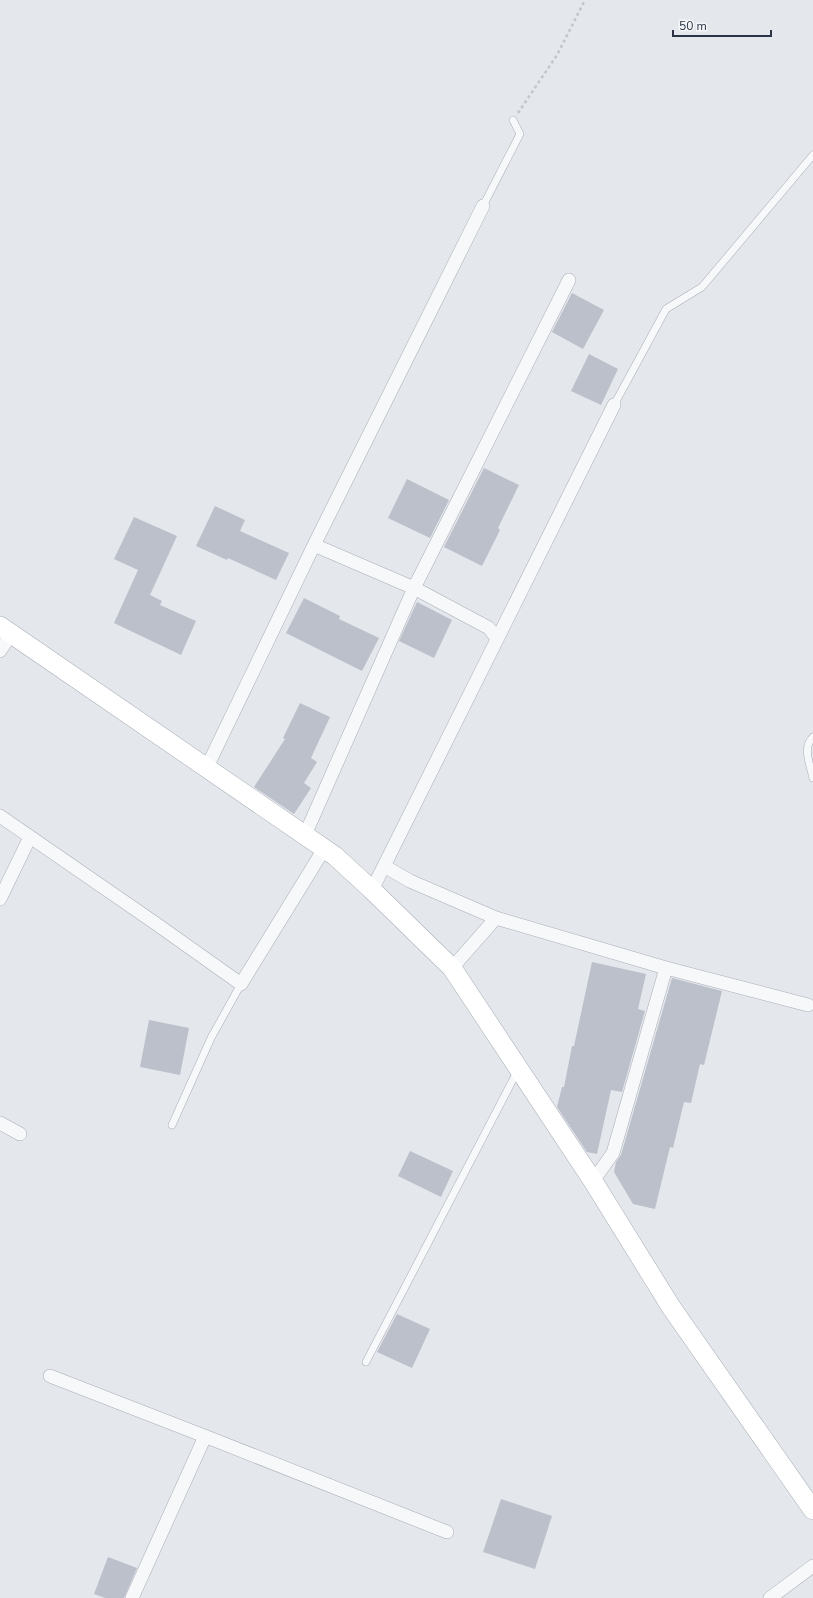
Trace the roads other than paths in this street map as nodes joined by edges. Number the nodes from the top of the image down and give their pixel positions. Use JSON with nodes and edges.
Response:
{"nodes":[{"id":1,"x":513,"y":120,"type":"road end"},
{"id":2,"x":813,"y":155,"type":"edge"},
{"id":3,"x":483,"y":206,"type":"joint"},
{"id":4,"x":569,"y":280,"type":"dead end"},
{"id":5,"x":614,"y":405,"type":"joint"},
{"id":6,"x":314,"y":545,"type":"junction"},
{"id":7,"x":414,"y":588,"type":"junction"},
{"id":8,"x":5,"y":630,"type":"edge"},
{"id":9,"x":497,"y":639,"type":"junction"},
{"id":10,"x":0,"y":651,"type":"edge"},
{"id":11,"x":813,"y":737,"type":"edge"},
{"id":12,"x":206,"y":769,"type":"junction"},
{"id":13,"x":813,"y":778,"type":"edge"},
{"id":14,"x":0,"y":816,"type":"edge"},
{"id":15,"x":305,"y":835,"type":"junction"},
{"id":16,"x":30,"y":837,"type":"junction"},
{"id":17,"x":324,"y":849,"type":"junction"},
{"id":18,"x":384,"y":866,"type":"junction"},
{"id":19,"x":372,"y":890,"type":"junction"},
{"id":20,"x":0,"y":898,"type":"edge"},
{"id":21,"x":496,"y":918,"type":"junction"},
{"id":22,"x":452,"y":968,"type":"junction"},
{"id":23,"x":666,"y":968,"type":"junction"},
{"id":24,"x":240,"y":984,"type":"junction"},
{"id":25,"x":810,"y":1006,"type":"edge"},
{"id":26,"x":518,"y":1070,"type":"junction"},
{"id":27,"x":0,"y":1123,"type":"edge"},
{"id":28,"x":172,"y":1125,"type":"dead end"},
{"id":29,"x":20,"y":1134,"type":"dead end"},
{"id":30,"x":593,"y":1181,"type":"junction"},
{"id":31,"x":366,"y":1362,"type":"dead end"},
{"id":32,"x":50,"y":1376,"type":"dead end"},
{"id":33,"x":207,"y":1437,"type":"junction"},
{"id":34,"x":813,"y":1510,"type":"edge"},
{"id":35,"x":447,"y":1532,"type":"dead end"},
{"id":36,"x":813,"y":1566,"type":"edge"},
{"id":37,"x":132,"y":1598,"type":"edge"},
{"id":38,"x":770,"y":1598,"type":"edge"}],
"edges":[{"from":1,"to":3,"type":"lane"},
{"from":2,"to":5,"type":"lane"},
{"from":3,"to":6,"type":"street"},
{"from":4,"to":7,"type":"street"},
{"from":5,"to":9,"type":"street"},
{"from":6,"to":7,"type":"street"},
{"from":6,"to":12,"type":"street"},
{"from":7,"to":9,"type":"street"},
{"from":7,"to":15,"type":"street"},
{"from":8,"to":10,"type":"street"},
{"from":8,"to":12,"type":"main road"},
{"from":9,"to":18,"type":"street"},
{"from":11,"to":13,"type":"lane"},
{"from":12,"to":15,"type":"main road"},
{"from":14,"to":16,"type":"street"},
{"from":15,"to":17,"type":"main road"},
{"from":16,"to":20,"type":"street"},
{"from":16,"to":24,"type":"street"},
{"from":17,"to":19,"type":"main road"},
{"from":17,"to":24,"type":"street"},
{"from":18,"to":19,"type":"street"},
{"from":18,"to":21,"type":"street"},
{"from":19,"to":22,"type":"main road"},
{"from":21,"to":22,"type":"street"},
{"from":21,"to":23,"type":"street"},
{"from":22,"to":26,"type":"main road"},
{"from":23,"to":25,"type":"street"},
{"from":23,"to":30,"type":"street"},
{"from":24,"to":28,"type":"lane"},
{"from":26,"to":30,"type":"main road"},
{"from":26,"to":31,"type":"lane"},
{"from":27,"to":29,"type":"street"},
{"from":30,"to":34,"type":"main road"},
{"from":32,"to":33,"type":"street"},
{"from":33,"to":35,"type":"street"},
{"from":33,"to":37,"type":"street"},
{"from":36,"to":38,"type":"street"}]}
